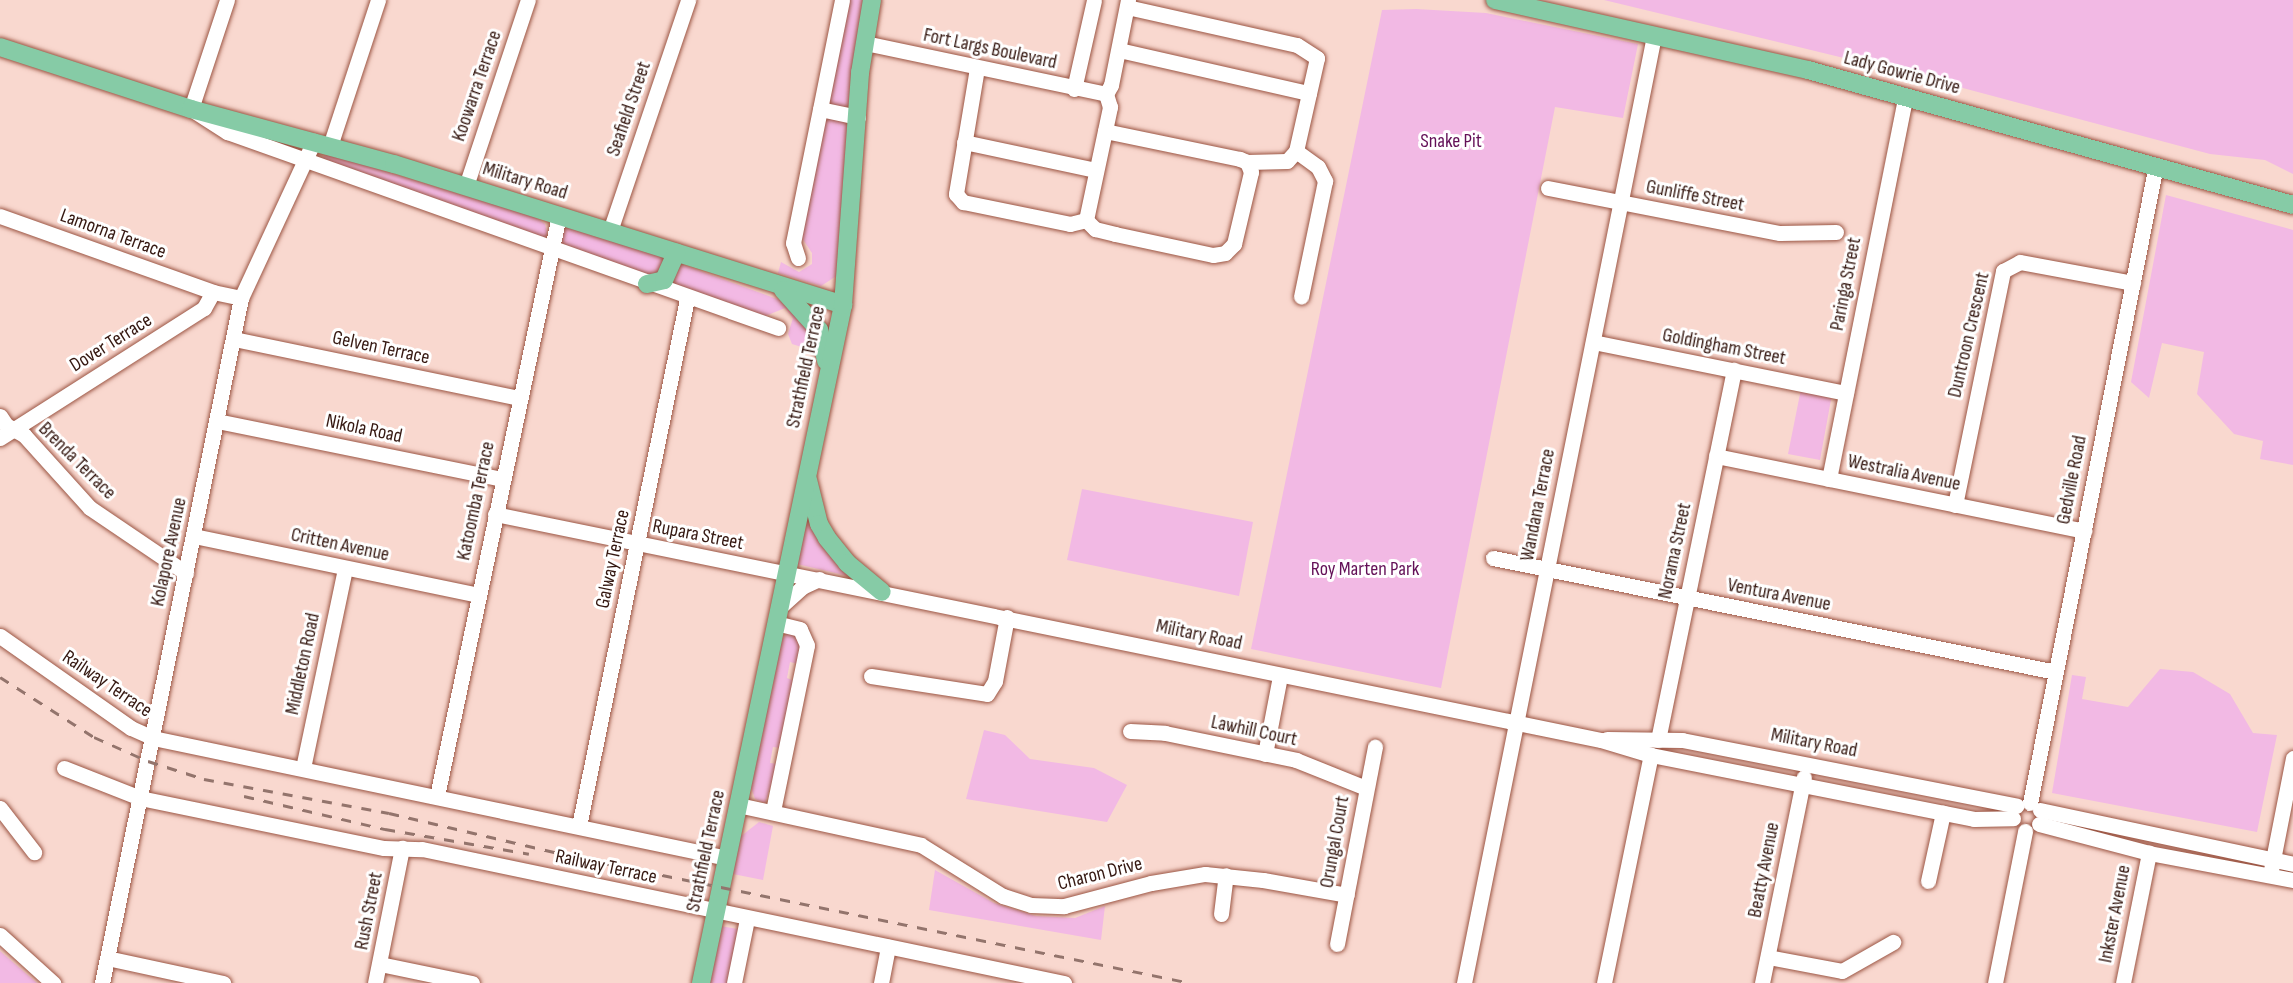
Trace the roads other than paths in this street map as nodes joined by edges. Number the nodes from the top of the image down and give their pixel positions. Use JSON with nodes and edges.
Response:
{"nodes":[{"id":1,"x":227,"y":0,"type":"edge"},
{"id":2,"x":378,"y":0,"type":"edge"},
{"id":3,"x":528,"y":0,"type":"edge"},
{"id":4,"x":688,"y":0,"type":"edge"},
{"id":5,"x":842,"y":0,"type":"edge"},
{"id":6,"x":872,"y":0,"type":"edge"},
{"id":7,"x":1094,"y":0,"type":"edge"},
{"id":8,"x":1495,"y":0,"type":"edge"},
{"id":9,"x":1128,"y":4,"type":"edge"},
{"id":10,"x":1654,"y":36,"type":"junction"},
{"id":11,"x":865,"y":43,"type":"junction"},
{"id":12,"x":0,"y":47,"type":"edge"},
{"id":13,"x":1119,"y":50,"type":"junction"},
{"id":14,"x":977,"y":68,"type":"junction"},
{"id":15,"x":1074,"y":89,"type":"junction"},
{"id":16,"x":1310,"y":93,"type":"junction"},
{"id":17,"x":1106,"y":94,"type":"junction"},
{"id":18,"x":1905,"y":97,"type":"junction"},
{"id":19,"x":191,"y":109,"type":"junction"},
{"id":20,"x":820,"y":109,"type":"junction"},
{"id":21,"x":858,"y":117,"type":"junction"},
{"id":22,"x":1105,"y":131,"type":"junction"},
{"id":23,"x":964,"y":142,"type":"junction"},
{"id":24,"x":322,"y":144,"type":"junction"},
{"id":25,"x":1296,"y":151,"type":"junction"},
{"id":26,"x":304,"y":162,"type":"junction"},
{"id":27,"x":1247,"y":162,"type":"junction"},
{"id":28,"x":2156,"y":165,"type":"junction"},
{"id":29,"x":1096,"y":170,"type":"junction"},
{"id":30,"x":466,"y":186,"type":"junction"},
{"id":31,"x":1548,"y":188,"type":"dead end"},
{"id":32,"x":1621,"y":203,"type":"junction"},
{"id":33,"x":2293,"y":205,"type":"edge"},
{"id":34,"x":559,"y":215,"type":"junction"},
{"id":35,"x":0,"y":216,"type":"edge"},
{"id":36,"x":1086,"y":220,"type":"junction"},
{"id":37,"x":610,"y":231,"type":"junction"},
{"id":38,"x":1836,"y":232,"type":"dead end"},
{"id":39,"x":550,"y":249,"type":"junction"},
{"id":40,"x":676,"y":253,"type":"junction"},
{"id":41,"x":798,"y":258,"type":"dead end"},
{"id":42,"x":2133,"y":283,"type":"junction"},
{"id":43,"x":647,"y":284,"type":"junction"},
{"id":44,"x":779,"y":287,"type":"junction"},
{"id":45,"x":213,"y":292,"type":"junction"},
{"id":46,"x":1301,"y":297,"type":"dead end"},
{"id":47,"x":241,"y":298,"type":"junction"},
{"id":48,"x":687,"y":299,"type":"junction"},
{"id":49,"x":843,"y":305,"type":"junction"},
{"id":50,"x":778,"y":328,"type":"dead end"},
{"id":51,"x":234,"y":339,"type":"junction"},
{"id":52,"x":1593,"y":342,"type":"junction"},
{"id":53,"x":1734,"y":370,"type":"junction"},
{"id":54,"x":828,"y":372,"type":"junction"},
{"id":55,"x":1846,"y":393,"type":"junction"},
{"id":56,"x":519,"y":398,"type":"junction"},
{"id":57,"x":0,"y":416,"type":"edge"},
{"id":58,"x":217,"y":421,"type":"junction"},
{"id":59,"x":6,"y":434,"type":"edge"},
{"id":60,"x":1716,"y":456,"type":"junction"},
{"id":61,"x":807,"y":476,"type":"junction"},
{"id":62,"x":502,"y":479,"type":"junction"},
{"id":63,"x":1829,"y":479,"type":"junction"},
{"id":64,"x":1955,"y":505,"type":"junction"},
{"id":65,"x":495,"y":514,"type":"junction"},
{"id":66,"x":2084,"y":531,"type":"junction"},
{"id":67,"x":194,"y":536,"type":"junction"},
{"id":68,"x":638,"y":544,"type":"junction"},
{"id":69,"x":1493,"y":558,"type":"dead end"},
{"id":70,"x":345,"y":568,"type":"junction"},
{"id":71,"x":1547,"y":569,"type":"junction"},
{"id":72,"x":786,"y":572,"type":"junction"},
{"id":73,"x":186,"y":573,"type":"junction"},
{"id":74,"x":819,"y":579,"type":"junction"},
{"id":75,"x":882,"y":592,"type":"junction"},
{"id":76,"x":478,"y":595,"type":"junction"},
{"id":77,"x":1687,"y":598,"type":"junction"},
{"id":78,"x":778,"y":615,"type":"junction"},
{"id":79,"x":1007,"y":617,"type":"junction"},
{"id":80,"x":0,"y":636,"type":"edge"},
{"id":81,"x":2056,"y":672,"type":"junction"},
{"id":82,"x":871,"y":676,"type":"dead end"},
{"id":83,"x":1280,"y":676,"type":"junction"},
{"id":84,"x":1516,"y":724,"type":"junction"},
{"id":85,"x":1130,"y":731,"type":"dead end"},
{"id":86,"x":153,"y":738,"type":"junction"},
{"id":87,"x":1601,"y":740,"type":"junction"},
{"id":88,"x":1658,"y":740,"type":"junction"},
{"id":89,"x":1375,"y":747,"type":"dead end"},
{"id":90,"x":1265,"y":754,"type":"junction"},
{"id":91,"x":1651,"y":756,"type":"junction"},
{"id":92,"x":2293,"y":758,"type":"edge"},
{"id":93,"x":1807,"y":765,"type":"junction"},
{"id":94,"x":64,"y":768,"type":"dead end"},
{"id":95,"x":303,"y":768,"type":"junction"},
{"id":96,"x":1803,"y":785,"type":"junction"},
{"id":97,"x":1366,"y":788,"type":"junction"},
{"id":98,"x":437,"y":796,"type":"junction"},
{"id":99,"x":140,"y":798,"type":"junction"},
{"id":100,"x":738,"y":804,"type":"junction"},
{"id":101,"x":0,"y":808,"type":"edge"},
{"id":102,"x":773,"y":811,"type":"junction"},
{"id":103,"x":1943,"y":813,"type":"junction"},
{"id":104,"x":2027,"y":815,"type":"junction"},
{"id":105,"x":579,"y":826,"type":"junction"},
{"id":106,"x":402,"y":848,"type":"junction"},
{"id":107,"x":34,"y":852,"type":"dead end"},
{"id":108,"x":2149,"y":853,"type":"junction"},
{"id":109,"x":727,"y":858,"type":"junction"},
{"id":110,"x":2273,"y":860,"type":"junction"},
{"id":111,"x":2293,"y":864,"type":"edge"},
{"id":112,"x":1226,"y":875,"type":"junction"},
{"id":113,"x":2270,"y":876,"type":"junction"},
{"id":114,"x":1928,"y":880,"type":"dead end"},
{"id":115,"x":2293,"y":880,"type":"edge"},
{"id":116,"x":1347,"y":896,"type":"junction"},
{"id":117,"x":716,"y":911,"type":"junction"},
{"id":118,"x":1221,"y":914,"type":"dead end"},
{"id":119,"x":747,"y":919,"type":"junction"},
{"id":120,"x":0,"y":935,"type":"edge"},
{"id":121,"x":1893,"y":942,"type":"dead end"},
{"id":122,"x":1338,"y":944,"type":"dead end"},
{"id":123,"x":888,"y":947,"type":"junction"},
{"id":124,"x":1768,"y":957,"type":"junction"},
{"id":125,"x":107,"y":958,"type":"junction"},
{"id":126,"x":380,"y":964,"type":"junction"},
{"id":127,"x":1026,"y":979,"type":"edge"},
{"id":128,"x":53,"y":983,"type":"edge"},
{"id":129,"x":102,"y":983,"type":"edge"},
{"id":130,"x":223,"y":983,"type":"edge"},
{"id":131,"x":375,"y":983,"type":"edge"},
{"id":132,"x":472,"y":983,"type":"edge"},
{"id":133,"x":701,"y":983,"type":"edge"},
{"id":134,"x":734,"y":983,"type":"edge"},
{"id":135,"x":881,"y":983,"type":"edge"},
{"id":136,"x":1064,"y":983,"type":"edge"},
{"id":137,"x":1464,"y":983,"type":"edge"},
{"id":138,"x":1604,"y":983,"type":"edge"},
{"id":139,"x":1762,"y":983,"type":"edge"},
{"id":140,"x":1995,"y":983,"type":"edge"},
{"id":141,"x":2123,"y":983,"type":"edge"}],
"edges":[{"from":1,"to":19,"type":"street"},
{"from":2,"to":24,"type":"street","name":"Kolapore Avenue"},
{"from":3,"to":30,"type":"street","name":"Koowarra Terrace"},
{"from":4,"to":37,"type":"street","name":"Seafield Street"},
{"from":5,"to":20,"type":"street"},
{"from":6,"to":11,"type":"main road","name":"Strathfield Terrace"},
{"from":7,"to":15,"type":"street"},
{"from":8,"to":10,"type":"main road","name":"Lady Gowrie Drive"},
{"from":9,"to":13,"type":"street"},
{"from":9,"to":16,"type":"street"},
{"from":10,"to":18,"type":"main road","name":"Lady Gowrie Drive"},
{"from":10,"to":32,"type":"street","name":"Wandana Terrace"},
{"from":11,"to":14,"type":"street","name":"Fort Largs Boulevard"},
{"from":11,"to":21,"type":"main road","name":"Strathfield Terrace"},
{"from":12,"to":19,"type":"main road","name":"Military Road"},
{"from":13,"to":16,"type":"street"},
{"from":13,"to":17,"type":"street"},
{"from":14,"to":15,"type":"street","name":"Fort Largs Boulevard"},
{"from":14,"to":23,"type":"street"},
{"from":15,"to":17,"type":"street","name":"Fort Largs Boulevard"},
{"from":16,"to":25,"type":"street"},
{"from":17,"to":22,"type":"street"},
{"from":18,"to":28,"type":"main road","name":"Lady Gowrie Drive"},
{"from":18,"to":55,"type":"street","name":"Paringa Street"},
{"from":19,"to":24,"type":"main road","name":"Military Road"},
{"from":19,"to":26,"type":"street","name":"Military Road"},
{"from":20,"to":21,"type":"street"},
{"from":20,"to":41,"type":"street"},
{"from":21,"to":49,"type":"main road","name":"Strathfield Terrace"},
{"from":22,"to":27,"type":"street"},
{"from":22,"to":29,"type":"street"},
{"from":23,"to":29,"type":"street"},
{"from":23,"to":36,"type":"street"},
{"from":24,"to":26,"type":"street","name":"Kolapore Avenue"},
{"from":24,"to":30,"type":"main road","name":"Military Road"},
{"from":25,"to":27,"type":"street"},
{"from":25,"to":46,"type":"street"},
{"from":26,"to":39,"type":"street","name":"Military Road"},
{"from":26,"to":47,"type":"street","name":"Kolapore Avenue"},
{"from":27,"to":36,"type":"street"},
{"from":28,"to":33,"type":"main road","name":"Lady Gowrie Drive"},
{"from":28,"to":42,"type":"street","name":"Gedville Road"},
{"from":29,"to":36,"type":"street"},
{"from":30,"to":34,"type":"main road","name":"Military Road"},
{"from":31,"to":32,"type":"street","name":"Gunliffe Street"},
{"from":32,"to":38,"type":"street","name":"Gunliffe Street"},
{"from":32,"to":52,"type":"street","name":"Wandana Terrace"},
{"from":34,"to":37,"type":"main road","name":"Military Road"},
{"from":34,"to":39,"type":"street","name":"Katoomba Terrace"},
{"from":35,"to":45,"type":"street","name":"Lamorna Terrace"},
{"from":37,"to":40,"type":"main road","name":"Military Road"},
{"from":39,"to":43,"type":"street","name":"Military Road"},
{"from":39,"to":56,"type":"street","name":"Katoomba Terrace"},
{"from":40,"to":43,"type":"main road"},
{"from":40,"to":44,"type":"main road","name":"Military Road"},
{"from":42,"to":64,"type":"street","name":"Duntroon Crescent"},
{"from":42,"to":66,"type":"street","name":"Gedville Road"},
{"from":43,"to":48,"type":"street","name":"Military Road"},
{"from":44,"to":49,"type":"main road","name":"Military Road"},
{"from":44,"to":54,"type":"main road"},
{"from":45,"to":47,"type":"street"},
{"from":45,"to":59,"type":"street","name":"Dover Terrace"},
{"from":47,"to":51,"type":"street","name":"Kolapore Avenue"},
{"from":48,"to":50,"type":"street","name":"Military Road"},
{"from":48,"to":68,"type":"street","name":"Galway Terrace"},
{"from":49,"to":54,"type":"main road","name":"Strathfield Terrace"},
{"from":51,"to":56,"type":"street","name":"Gelven Terrace"},
{"from":51,"to":58,"type":"street","name":"Kolapore Avenue"},
{"from":52,"to":53,"type":"street","name":"Goldingham Street"},
{"from":52,"to":71,"type":"street","name":"Wandana Terrace"},
{"from":53,"to":55,"type":"street","name":"Goldingham Street"},
{"from":53,"to":60,"type":"street","name":"Norama Street"},
{"from":54,"to":61,"type":"main road","name":"Strathfield Terrace"},
{"from":55,"to":63,"type":"street","name":"Paringa Street"},
{"from":56,"to":62,"type":"street","name":"Katoomba Terrace"},
{"from":57,"to":59,"type":"street","name":"Brenda Terrace"},
{"from":58,"to":62,"type":"street","name":"Nikola Road"},
{"from":58,"to":67,"type":"street","name":"Kolapore Avenue"},
{"from":59,"to":73,"type":"street","name":"Brenda Terrace"},
{"from":60,"to":63,"type":"street","name":"Westralia Avenue"},
{"from":60,"to":77,"type":"street","name":"Norama Street"},
{"from":61,"to":72,"type":"main road","name":"Strathfield Terrace"},
{"from":61,"to":75,"type":"main road"},
{"from":62,"to":65,"type":"street","name":"Katoomba Terrace"},
{"from":63,"to":64,"type":"street","name":"Westralia Avenue"},
{"from":64,"to":66,"type":"street","name":"Westralia Avenue"},
{"from":65,"to":68,"type":"street","name":"Rupara Street"},
{"from":65,"to":76,"type":"street","name":"Katoomba Terrace"},
{"from":66,"to":81,"type":"street","name":"Gedville Road"},
{"from":67,"to":70,"type":"street","name":"Critten Avenue"},
{"from":67,"to":73,"type":"street","name":"Kolapore Avenue"},
{"from":68,"to":72,"type":"street","name":"Rupara Street"},
{"from":68,"to":105,"type":"street","name":"Galway Terrace"},
{"from":69,"to":71,"type":"street","name":"Ventura Avenue"},
{"from":70,"to":76,"type":"street","name":"Critten Avenue"},
{"from":70,"to":95,"type":"street","name":"Middleton Road"},
{"from":71,"to":77,"type":"street","name":"Ventura Avenue"},
{"from":71,"to":84,"type":"street","name":"Wandana Terrace"},
{"from":72,"to":74,"type":"street","name":"Military Road"},
{"from":72,"to":78,"type":"main road","name":"Strathfield Terrace"},
{"from":73,"to":86,"type":"street","name":"Kolapore Avenue"},
{"from":74,"to":75,"type":"street","name":"Military Road"},
{"from":74,"to":78,"type":"street"},
{"from":75,"to":79,"type":"street","name":"Military Road"},
{"from":76,"to":98,"type":"street","name":"Katoomba Terrace"},
{"from":77,"to":81,"type":"street","name":"Ventura Avenue"},
{"from":77,"to":88,"type":"street","name":"Norama Street"},
{"from":78,"to":100,"type":"main road","name":"Strathfield Terrace"},
{"from":78,"to":102,"type":"street"},
{"from":79,"to":82,"type":"street"},
{"from":79,"to":83,"type":"street","name":"Military Road"},
{"from":80,"to":86,"type":"street","name":"Railway Terrace"},
{"from":81,"to":104,"type":"street","name":"Gedville Road"},
{"from":83,"to":84,"type":"street","name":"Military Road"},
{"from":83,"to":90,"type":"street"},
{"from":84,"to":87,"type":"street","name":"Military Road"},
{"from":84,"to":137,"type":"street","name":"Wandana Terrace"},
{"from":85,"to":90,"type":"street","name":"Lawhill Court"},
{"from":86,"to":95,"type":"street","name":"Railway Terrace"},
{"from":86,"to":99,"type":"street","name":"Kolapore Avenue"},
{"from":87,"to":88,"type":"street","name":"Military Road"},
{"from":87,"to":91,"type":"street","name":"Military Road"},
{"from":88,"to":93,"type":"street","name":"Military Road"},
{"from":89,"to":97,"type":"street","name":"Orungal Court"},
{"from":90,"to":97,"type":"street","name":"Lawhill Court"},
{"from":91,"to":96,"type":"street","name":"Military Road"},
{"from":91,"to":138,"type":"street"},
{"from":92,"to":110,"type":"street"},
{"from":93,"to":96,"type":"street","name":"Beatty Avenue"},
{"from":93,"to":104,"type":"street","name":"Military Road"},
{"from":94,"to":99,"type":"street","name":"Railway Terrace"},
{"from":95,"to":98,"type":"street","name":"Railway Terrace"},
{"from":96,"to":103,"type":"street","name":"Military Road"},
{"from":96,"to":124,"type":"street","name":"Beatty Avenue"},
{"from":97,"to":116,"type":"street","name":"Orungal Court"},
{"from":98,"to":105,"type":"street","name":"Railway Terrace"},
{"from":99,"to":106,"type":"street","name":"Railway Terrace"},
{"from":99,"to":125,"type":"street","name":"Kolapore Avenue"},
{"from":100,"to":102,"type":"street","name":"Charon Drive"},
{"from":100,"to":109,"type":"main road","name":"Strathfield Terrace"},
{"from":101,"to":107,"type":"street"},
{"from":102,"to":112,"type":"street","name":"Charon Drive"},
{"from":103,"to":104,"type":"street","name":"Military Road"},
{"from":103,"to":114,"type":"street"},
{"from":104,"to":108,"type":"street","name":"Military Road"},
{"from":104,"to":110,"type":"street","name":"Military Road"},
{"from":104,"to":140,"type":"street","name":"Gedville Road"},
{"from":105,"to":109,"type":"street","name":"Railway Terrace"},
{"from":106,"to":117,"type":"street","name":"Railway Terrace"},
{"from":106,"to":126,"type":"street","name":"Rush Street"},
{"from":108,"to":113,"type":"street","name":"Military Road"},
{"from":108,"to":141,"type":"street","name":"Inkster Avenue"},
{"from":109,"to":117,"type":"main road","name":"Strathfield Terrace"},
{"from":110,"to":111,"type":"street","name":"Military Road"},
{"from":110,"to":113,"type":"street"},
{"from":112,"to":116,"type":"street","name":"Charon Drive"},
{"from":112,"to":118,"type":"street"},
{"from":113,"to":115,"type":"street","name":"Military Road"},
{"from":116,"to":122,"type":"street","name":"Orungal Court"},
{"from":117,"to":119,"type":"street","name":"Railway Terrace"},
{"from":117,"to":133,"type":"main road","name":"Strathfield Terrace"},
{"from":119,"to":123,"type":"street","name":"Railway Terrace"},
{"from":119,"to":134,"type":"street"},
{"from":120,"to":128,"type":"street"},
{"from":121,"to":124,"type":"street"},
{"from":123,"to":127,"type":"street","name":"Railway Terrace"},
{"from":123,"to":135,"type":"street"},
{"from":124,"to":139,"type":"street","name":"Beatty Avenue"},
{"from":125,"to":129,"type":"street","name":"Kolapore Avenue"},
{"from":125,"to":130,"type":"street"},
{"from":126,"to":131,"type":"street","name":"Rush Street"},
{"from":126,"to":132,"type":"street"},
{"from":127,"to":136,"type":"street","name":"Railway Terrace"}]}
